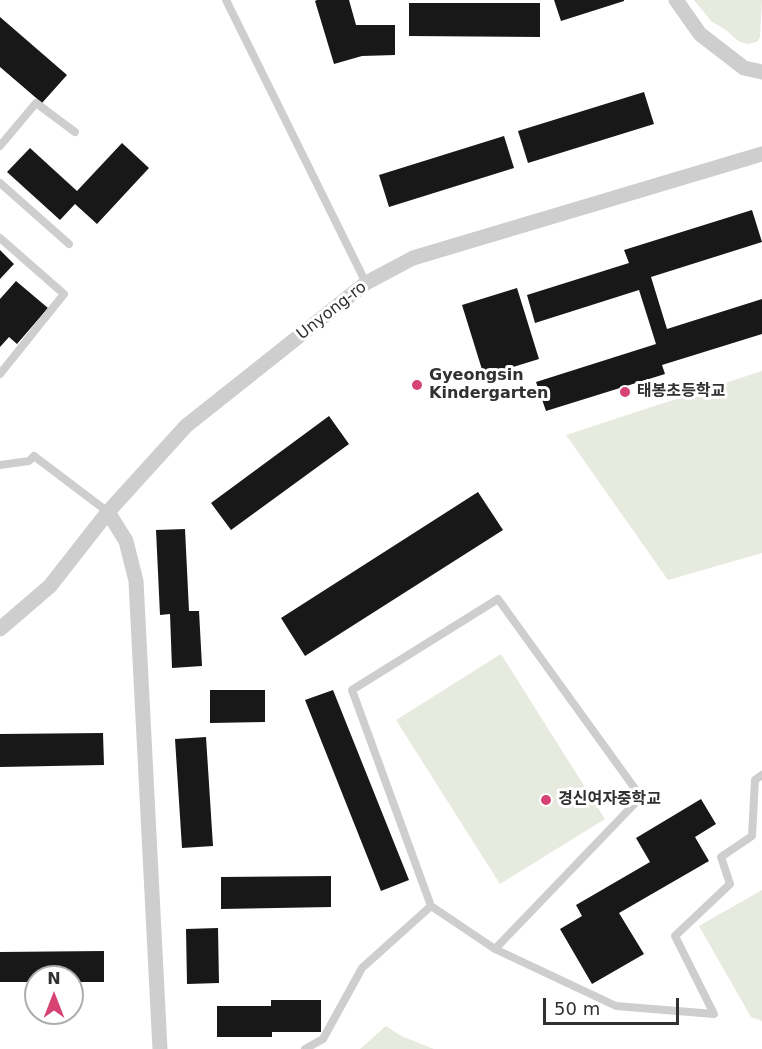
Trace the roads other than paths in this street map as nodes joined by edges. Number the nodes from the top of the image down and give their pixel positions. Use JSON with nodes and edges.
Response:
{"nodes":[{"id":1,"x":226,"y":0,"type":"edge"},
{"id":2,"x":676,"y":0,"type":"edge"},
{"id":3,"x":762,"y":72,"type":"edge"},
{"id":4,"x":75,"y":132,"type":"dead end"},
{"id":5,"x":0,"y":146,"type":"edge"},
{"id":6,"x":762,"y":154,"type":"edge"},
{"id":7,"x":0,"y":183,"type":"edge"},
{"id":8,"x":0,"y":238,"type":"edge"},
{"id":9,"x":69,"y":244,"type":"dead end"},
{"id":10,"x":366,"y":283,"type":"junction"},
{"id":11,"x":0,"y":374,"type":"edge"},
{"id":12,"x":0,"y":465,"type":"edge"},
{"id":13,"x":108,"y":512,"type":"junction"},
{"id":14,"x":0,"y":629,"type":"edge"},
{"id":15,"x":762,"y":775,"type":"edge"},
{"id":16,"x":431,"y":906,"type":"junction"},
{"id":17,"x":495,"y":949,"type":"junction"},
{"id":18,"x":160,"y":1049,"type":"edge"},
{"id":19,"x":305,"y":1049,"type":"edge"}],
"edges":[{"from":1,"to":10,"type":"lane"},
{"from":2,"to":3,"type":"street"},
{"from":4,"to":5,"type":"lane"},
{"from":6,"to":10,"type":"street","name":"Unyong-ro"},
{"from":7,"to":9,"type":"lane"},
{"from":8,"to":11,"type":"lane"},
{"from":10,"to":13,"type":"street","name":"Unyong-ro"},
{"from":12,"to":13,"type":"lane"},
{"from":13,"to":14,"type":"street","name":"Unyong-ro"},
{"from":13,"to":18,"type":"street"},
{"from":15,"to":17,"type":"lane"},
{"from":16,"to":17,"type":"lane"},
{"from":16,"to":17,"type":"lane"},
{"from":16,"to":19,"type":"lane"}]}
